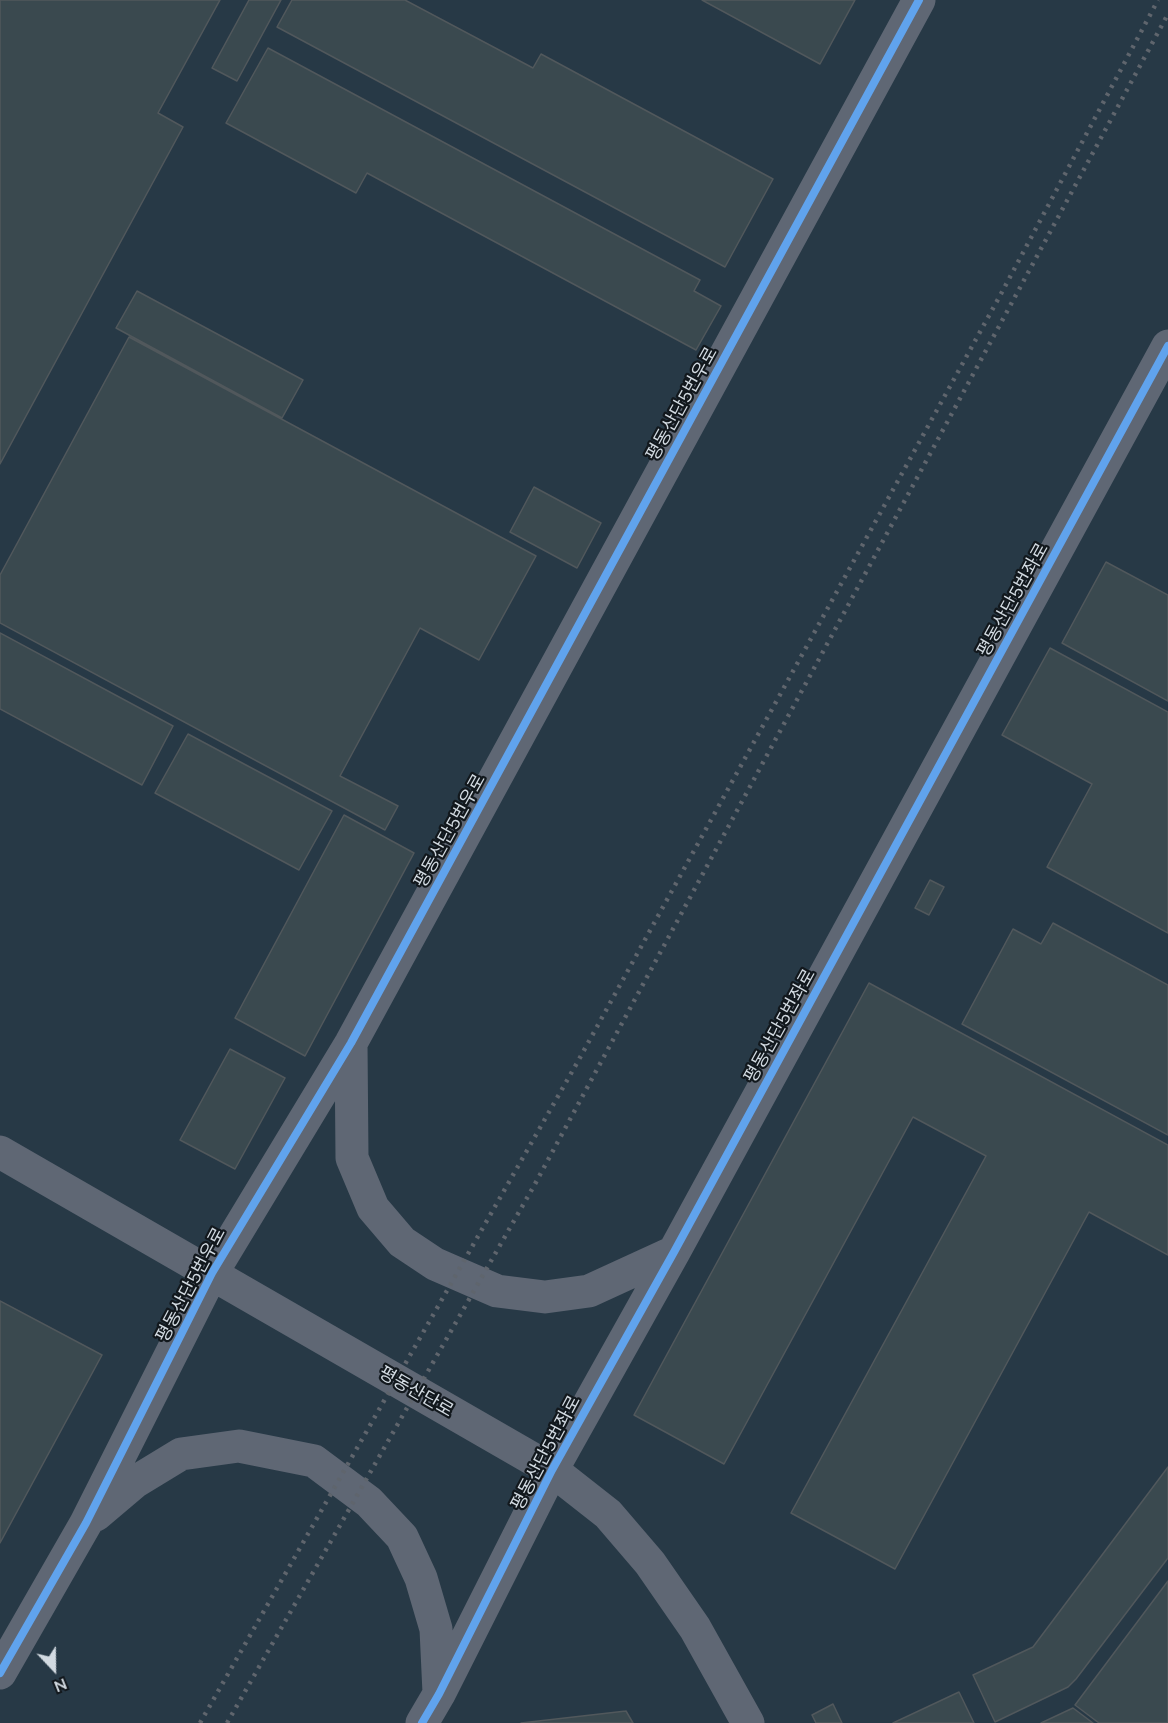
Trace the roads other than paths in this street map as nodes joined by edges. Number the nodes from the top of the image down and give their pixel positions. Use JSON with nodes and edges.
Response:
{"nodes":[{"id":1,"x":919,"y":0,"type":"edge"},
{"id":2,"x":1168,"y":346,"type":"edge"},
{"id":3,"x":351,"y":1043,"type":"junction"},
{"id":4,"x":0,"y":1152,"type":"edge"},
{"id":5,"x":674,"y":1252,"type":"junction"},
{"id":6,"x":212,"y":1273,"type":"junction"},
{"id":7,"x":552,"y":1470,"type":"junction"},
{"id":8,"x":87,"y":1523,"type":"junction"},
{"id":9,"x":0,"y":1673,"type":"edge"},
{"id":10,"x":440,"y":1694,"type":"junction"},
{"id":11,"x":422,"y":1723,"type":"edge"},
{"id":12,"x":748,"y":1723,"type":"edge"}],
"edges":[{"from":1,"to":3,"type":"street","name":"평동산단5번우로"},
{"from":2,"to":5,"type":"street","name":"평동산단5번좌로"},
{"from":3,"to":5,"type":"street"},
{"from":3,"to":6,"type":"street","name":"평동산단5번우로"},
{"from":4,"to":6,"type":"street","name":"평동산단로"},
{"from":5,"to":7,"type":"street","name":"평동산단5번좌로"},
{"from":6,"to":7,"type":"street","name":"평동산단로"},
{"from":6,"to":8,"type":"street","name":"평동산단5번우로"},
{"from":7,"to":10,"type":"street","name":"평동산단5번좌로"},
{"from":7,"to":12,"type":"street","name":"평동산단로"},
{"from":8,"to":9,"type":"street","name":"평동산단5번우로"},
{"from":8,"to":10,"type":"street"},
{"from":10,"to":11,"type":"street","name":"평동산단5번좌로"}]}
